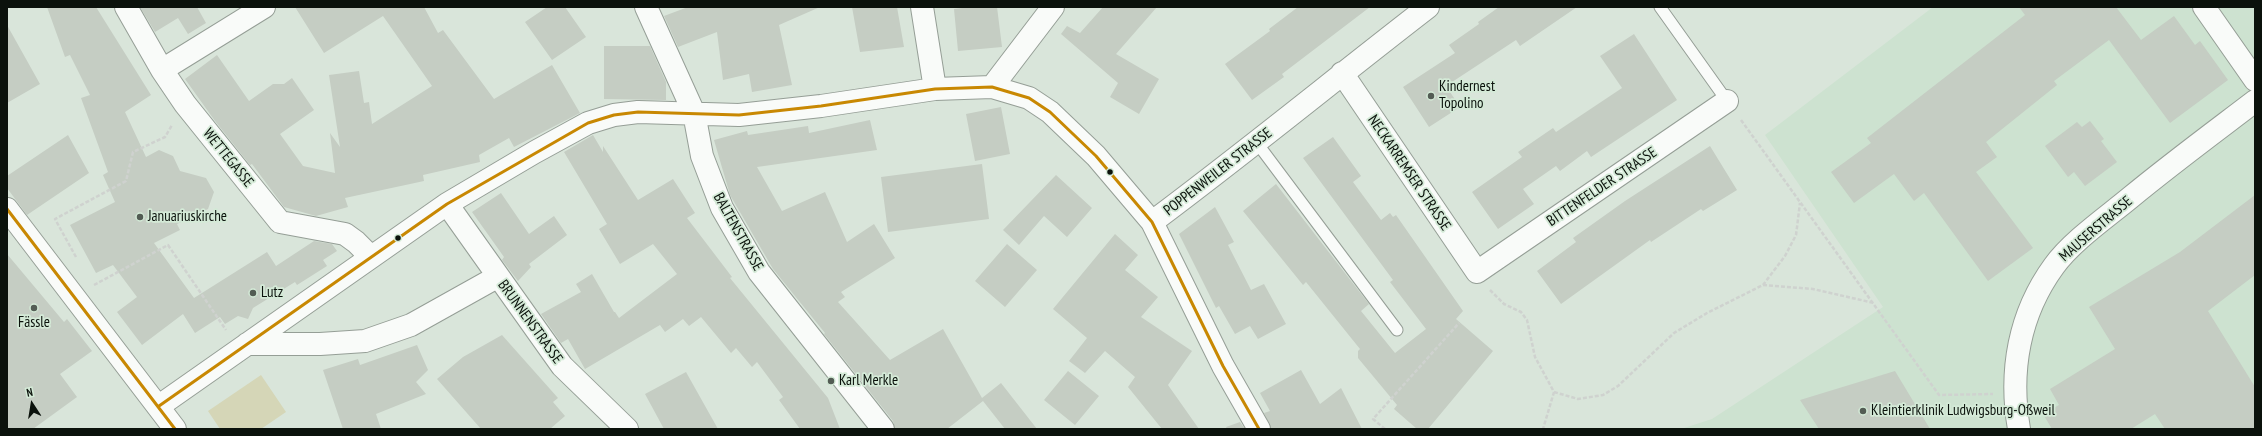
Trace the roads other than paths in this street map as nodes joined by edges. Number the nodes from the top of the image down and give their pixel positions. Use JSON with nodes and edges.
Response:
{"nodes":[{"id":1,"x":126,"y":7,"type":"edge"},
{"id":2,"x":264,"y":7,"type":"edge"},
{"id":3,"x":646,"y":7,"type":"edge"},
{"id":4,"x":922,"y":7,"type":"edge"},
{"id":5,"x":1053,"y":7,"type":"edge"},
{"id":6,"x":1428,"y":7,"type":"edge"},
{"id":7,"x":1660,"y":7,"type":"edge"},
{"id":8,"x":2204,"y":7,"type":"edge"},
{"id":9,"x":162,"y":70,"type":"junction"},
{"id":10,"x":1342,"y":73,"type":"junction"},
{"id":11,"x":2255,"y":80,"type":"edge"},
{"id":12,"x":992,"y":87,"type":"junction"},
{"id":13,"x":935,"y":89,"type":"junction"},
{"id":14,"x":1727,"y":101,"type":"joint"},
{"id":15,"x":2255,"y":101,"type":"edge"},
{"id":16,"x":694,"y":113,"type":"junction"},
{"id":17,"x":1257,"y":143,"type":"junction"},
{"id":18,"x":447,"y":204,"type":"junction"},
{"id":19,"x":7,"y":209,"type":"edge"},
{"id":20,"x":1152,"y":222,"type":"junction"},
{"id":21,"x":371,"y":257,"type":"junction"},
{"id":22,"x":1477,"y":272,"type":"joint"},
{"id":23,"x":497,"y":277,"type":"junction"},
{"id":24,"x":1397,"y":330,"type":"dead end"},
{"id":25,"x":243,"y":347,"type":"junction"},
{"id":26,"x":159,"y":406,"type":"junction"},
{"id":27,"x":175,"y":429,"type":"edge"},
{"id":28,"x":627,"y":429,"type":"edge"},
{"id":29,"x":883,"y":429,"type":"edge"},
{"id":30,"x":1260,"y":429,"type":"edge"},
{"id":31,"x":2019,"y":429,"type":"edge"}],
"edges":[{"from":1,"to":9,"type":"street","name":"WETTEGASSE"},
{"from":2,"to":9,"type":"street"},
{"from":3,"to":16,"type":"street","name":"BALTENSTRASSE"},
{"from":4,"to":13,"type":"street"},
{"from":5,"to":12,"type":"street"},
{"from":6,"to":10,"type":"street","name":"POPPENWEILER STRASSE"},
{"from":7,"to":14,"type":"lane"},
{"from":8,"to":11,"type":"street"},
{"from":9,"to":21,"type":"street","name":"WETTEGASSE"},
{"from":10,"to":17,"type":"street","name":"POPPENWEILER STRASSE"},
{"from":10,"to":22,"type":"street","name":"NECKARREMSER STRASSE"},
{"from":12,"to":13,"type":"street"},
{"from":12,"to":20,"type":"street"},
{"from":13,"to":16,"type":"street"},
{"from":14,"to":22,"type":"street","name":"BITTENFELDER STRASSE"},
{"from":15,"to":31,"type":"street","name":"MAUSERSTRASSE"},
{"from":16,"to":18,"type":"street"},
{"from":16,"to":29,"type":"street","name":"BALTENSTRASSE"},
{"from":17,"to":20,"type":"street","name":"POPPENWEILER STRASSE"},
{"from":17,"to":24,"type":"lane"},
{"from":18,"to":21,"type":"street"},
{"from":18,"to":23,"type":"street","name":"BRUNNENSTRASSE"},
{"from":19,"to":26,"type":"street"},
{"from":20,"to":30,"type":"street","name":"POPPENWEILER STRASSE"},
{"from":21,"to":25,"type":"street"},
{"from":23,"to":25,"type":"street"},
{"from":23,"to":28,"type":"street","name":"BRUNNENSTRASSE"},
{"from":25,"to":26,"type":"street"},
{"from":26,"to":27,"type":"street"}]}
